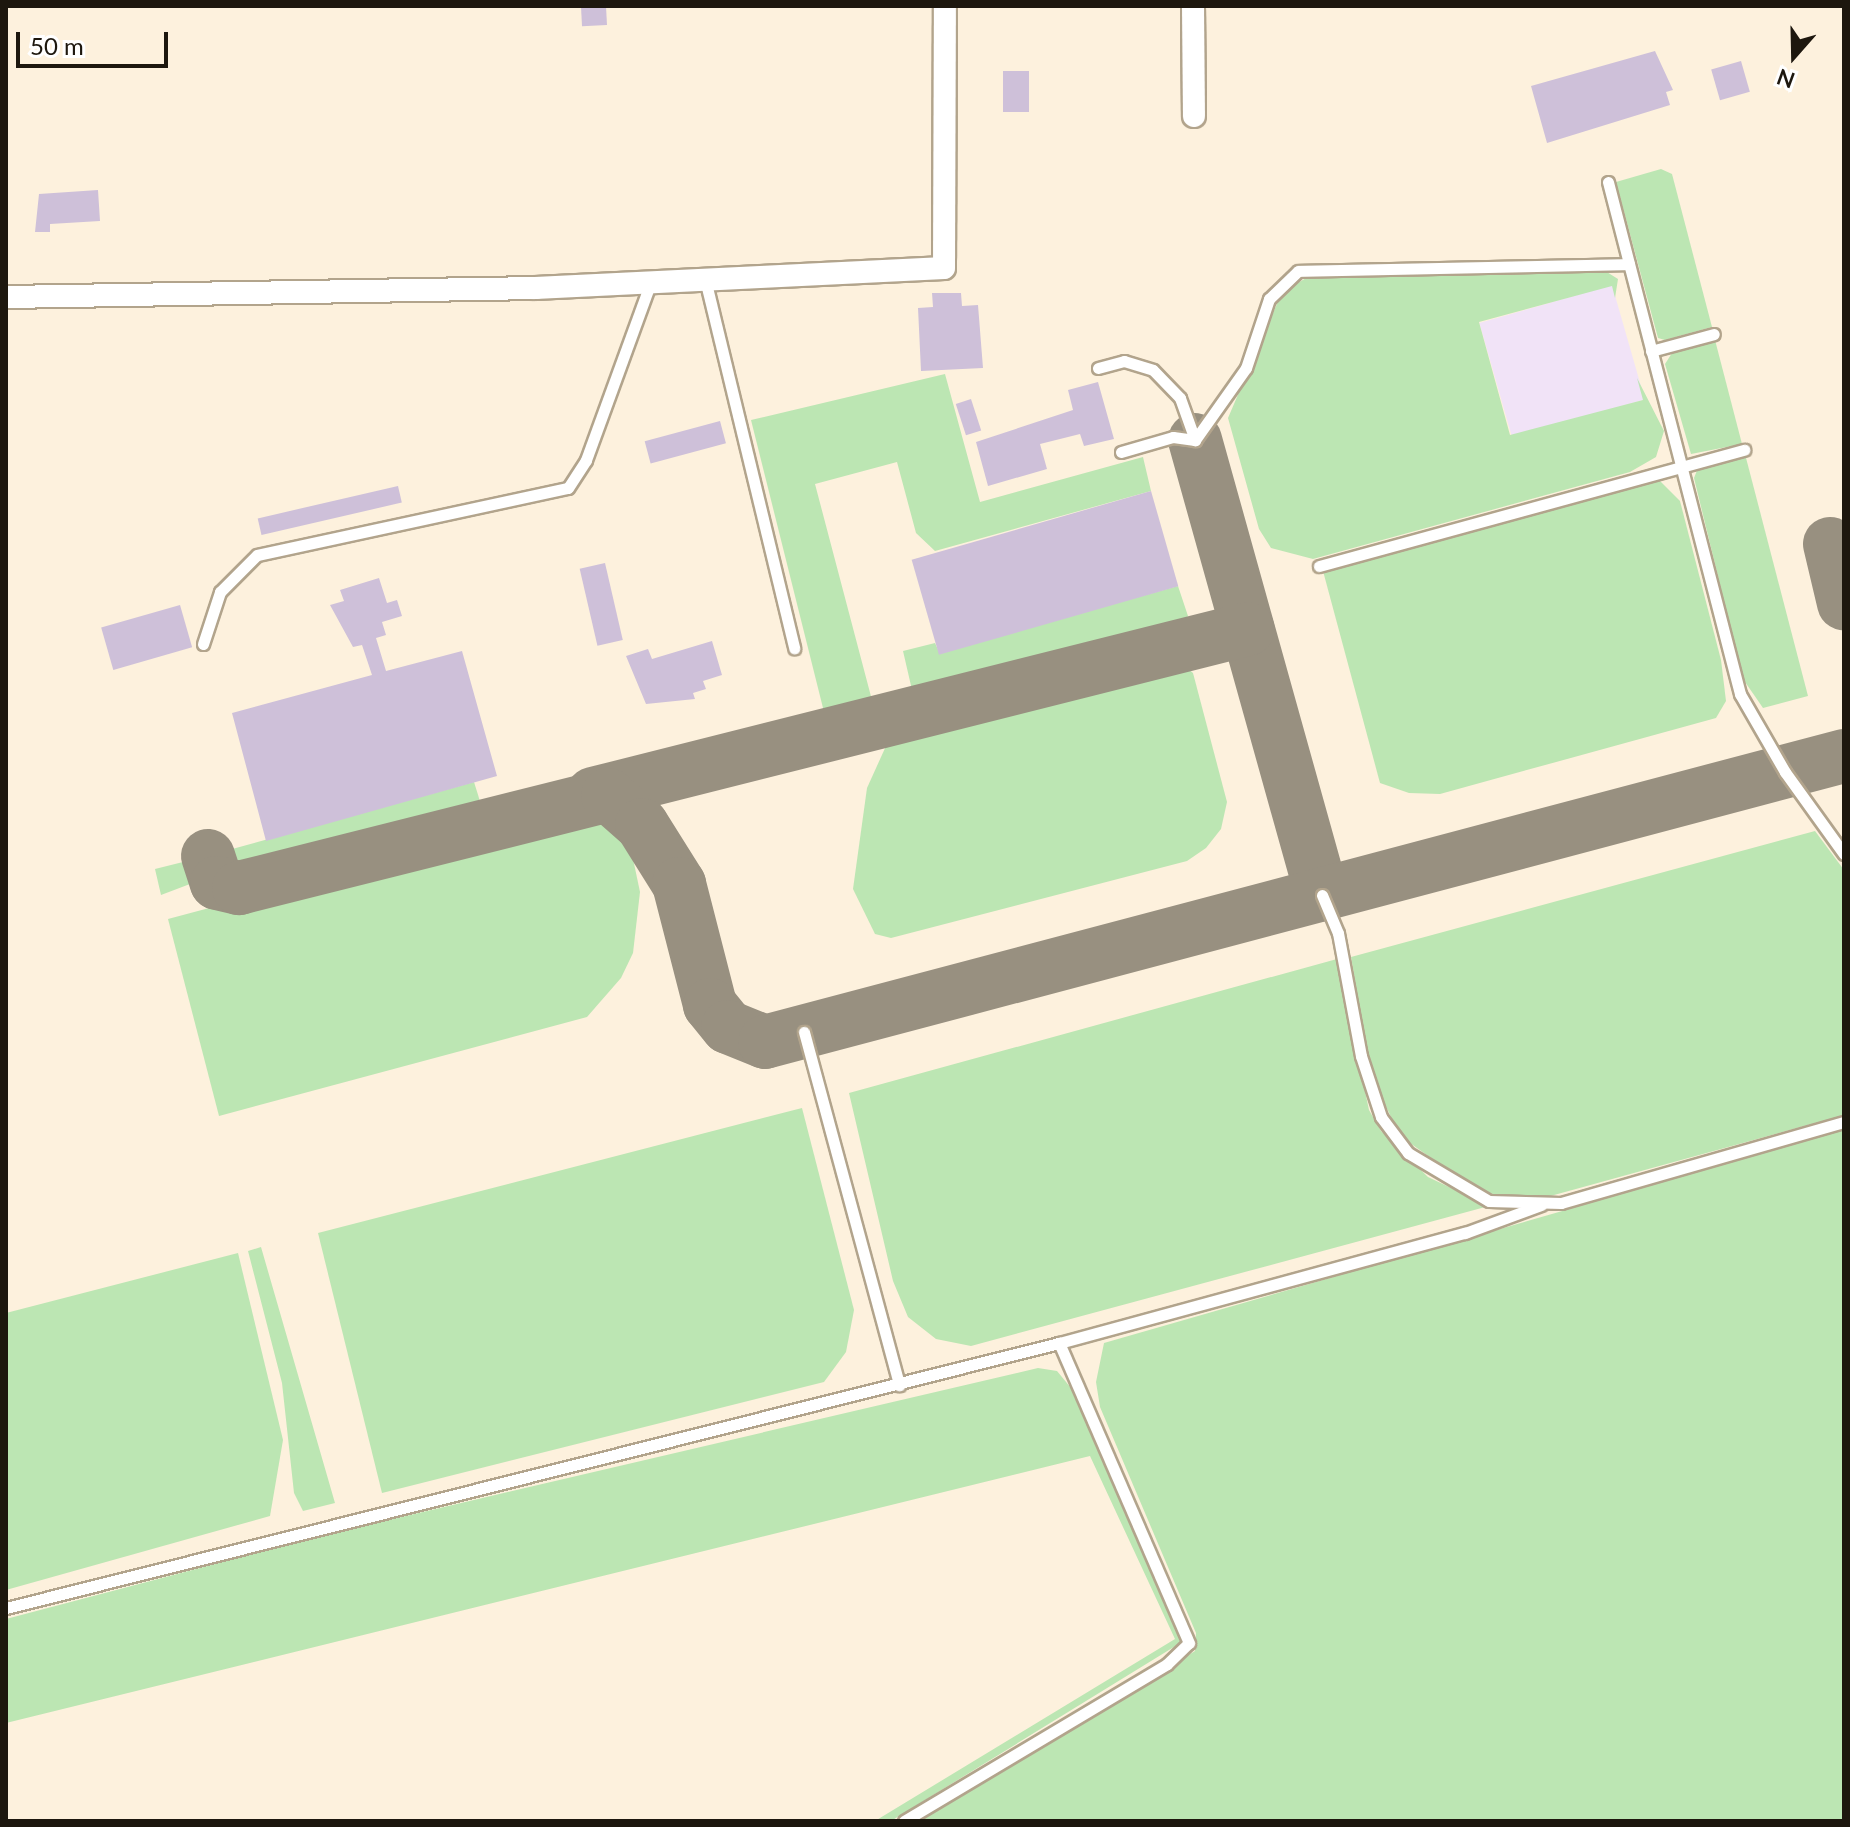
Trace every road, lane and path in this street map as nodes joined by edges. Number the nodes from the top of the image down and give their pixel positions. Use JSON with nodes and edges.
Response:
{"nodes":[{"id":1,"x":945,"y":6,"type":"edge"},
{"id":2,"x":1193,"y":6,"type":"edge"},
{"id":3,"x":1194,"y":116,"type":"dead end"},
{"id":4,"x":1608,"y":182,"type":"dead end"},
{"id":5,"x":1629,"y":264,"type":"junction"},
{"id":6,"x":705,"y":279,"type":"junction"},
{"id":7,"x":651,"y":281,"type":"junction"},
{"id":8,"x":6,"y":297,"type":"edge"},
{"id":9,"x":1714,"y":334,"type":"dead end"},
{"id":10,"x":1651,"y":351,"type":"junction"},
{"id":11,"x":1098,"y":368,"type":"dead end"},
{"id":12,"x":1195,"y":440,"type":"junction"},
{"id":13,"x":1744,"y":450,"type":"dead end"},
{"id":14,"x":1121,"y":452,"type":"dead end"},
{"id":15,"x":1681,"y":467,"type":"junction"},
{"id":16,"x":1319,"y":566,"type":"dead end"},
{"id":17,"x":203,"y":644,"type":"dead end"},
{"id":18,"x":794,"y":648,"type":"dead end"},
{"id":19,"x":1844,"y":854,"type":"edge"},
{"id":20,"x":1322,"y":895,"type":"dead end"},
{"id":21,"x":804,"y":1032,"type":"dead end"},
{"id":22,"x":1844,"y":1122,"type":"edge"},
{"id":23,"x":1541,"y":1205,"type":"junction"},
{"id":24,"x":1059,"y":1343,"type":"junction"},
{"id":25,"x":899,"y":1385,"type":"junction"},
{"id":26,"x":6,"y":1608,"type":"edge"},
{"id":27,"x":904,"y":1821,"type":"edge"}],
"edges":[{"from":1,"to":6,"type":"street"},
{"from":2,"to":3,"type":"street"},
{"from":4,"to":5,"type":"lane"},
{"from":5,"to":10,"type":"lane"},
{"from":5,"to":12,"type":"lane"},
{"from":6,"to":7,"type":"street"},
{"from":6,"to":18,"type":"lane"},
{"from":7,"to":8,"type":"street"},
{"from":7,"to":17,"type":"lane"},
{"from":9,"to":10,"type":"lane"},
{"from":10,"to":15,"type":"lane"},
{"from":11,"to":12,"type":"lane"},
{"from":12,"to":14,"type":"lane"},
{"from":13,"to":15,"type":"lane"},
{"from":15,"to":16,"type":"lane"},
{"from":15,"to":19,"type":"lane"},
{"from":20,"to":23,"type":"lane"},
{"from":21,"to":25,"type":"lane"},
{"from":22,"to":23,"type":"lane"},
{"from":23,"to":24,"type":"lane"},
{"from":24,"to":25,"type":"lane"},
{"from":24,"to":27,"type":"lane"},
{"from":25,"to":26,"type":"lane"}]}
